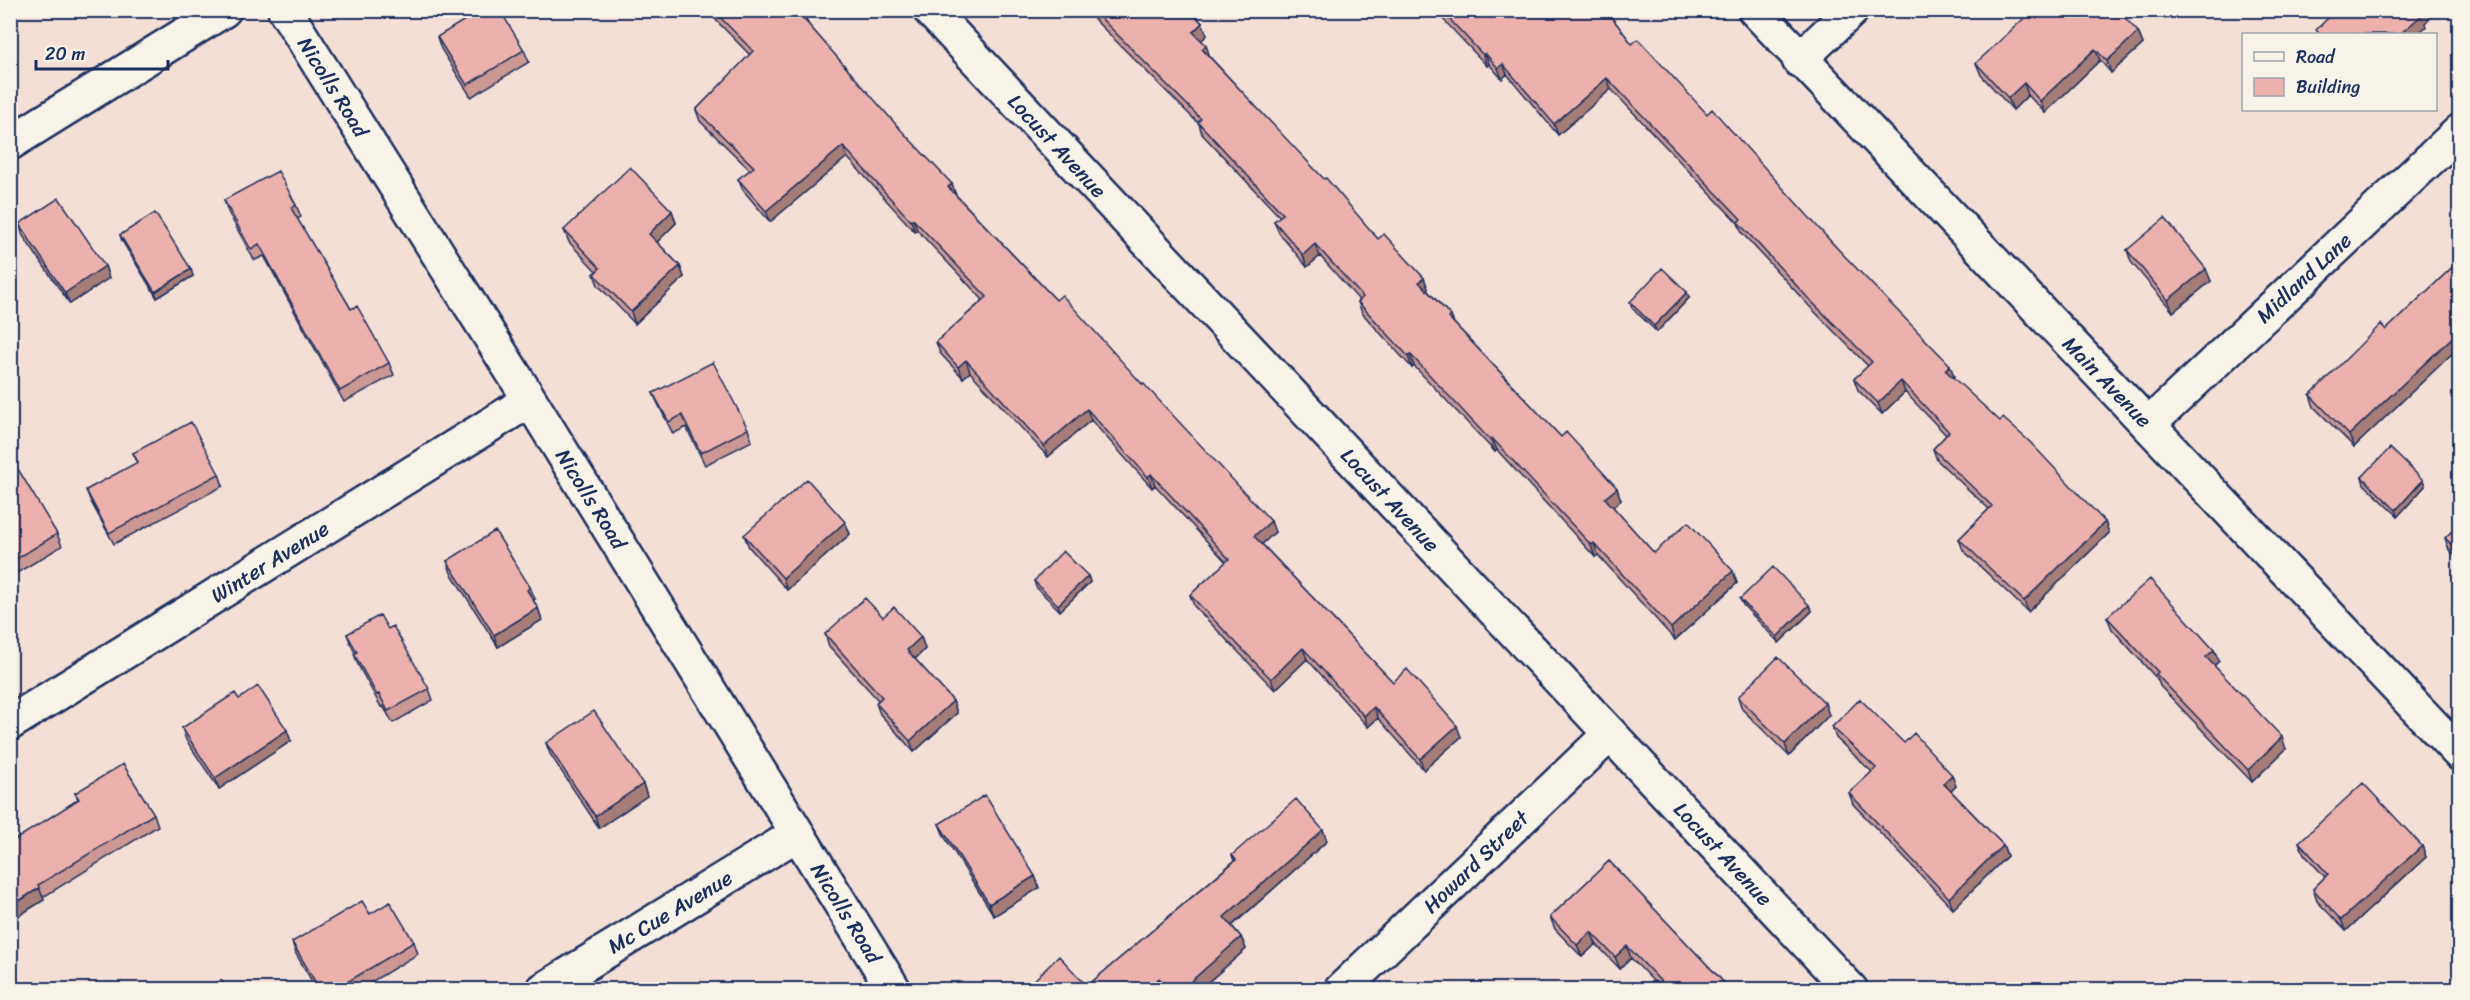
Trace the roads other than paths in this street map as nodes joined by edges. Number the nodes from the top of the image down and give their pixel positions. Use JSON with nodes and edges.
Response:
{"nodes":[{"id":1,"x":224,"y":10,"type":"edge"},
{"id":2,"x":285,"y":10,"type":"edge"},
{"id":3,"x":930,"y":10,"type":"edge"},
{"id":4,"x":1755,"y":10,"type":"edge"},
{"id":5,"x":1852,"y":10,"type":"edge"},
{"id":6,"x":1799,"y":60,"type":"junction"},
{"id":7,"x":2460,"y":131,"type":"edge"},
{"id":8,"x":10,"y":142,"type":"edge"},
{"id":9,"x":530,"y":400,"type":"junction"},
{"id":10,"x":2148,"y":425,"type":"junction"},
{"id":11,"x":10,"y":723,"type":"edge"},
{"id":12,"x":1610,"y":734,"type":"junction"},
{"id":13,"x":2460,"y":754,"type":"edge"},
{"id":14,"x":797,"y":834,"type":"junction"},
{"id":15,"x":543,"y":990,"type":"edge"},
{"id":16,"x":894,"y":990,"type":"edge"},
{"id":17,"x":1341,"y":990,"type":"edge"},
{"id":18,"x":1851,"y":990,"type":"edge"}],
"edges":[{"from":1,"to":8,"type":"street"},
{"from":2,"to":9,"type":"street","name":"Nicolls Road"},
{"from":3,"to":12,"type":"street","name":"Locust Avenue"},
{"from":4,"to":6,"type":"street","name":"Main Avenue"},
{"from":5,"to":6,"type":"street"},
{"from":6,"to":10,"type":"street","name":"Main Avenue"},
{"from":7,"to":10,"type":"street","name":"Midland Lane"},
{"from":9,"to":11,"type":"street","name":"Winter Avenue"},
{"from":9,"to":14,"type":"street","name":"Nicolls Road"},
{"from":10,"to":13,"type":"street","name":"Main Avenue"},
{"from":12,"to":17,"type":"street","name":"Howard Street"},
{"from":12,"to":18,"type":"street","name":"Locust Avenue"},
{"from":14,"to":15,"type":"street","name":"Mc Cue Avenue"},
{"from":14,"to":16,"type":"street","name":"Nicolls Road"}]}
